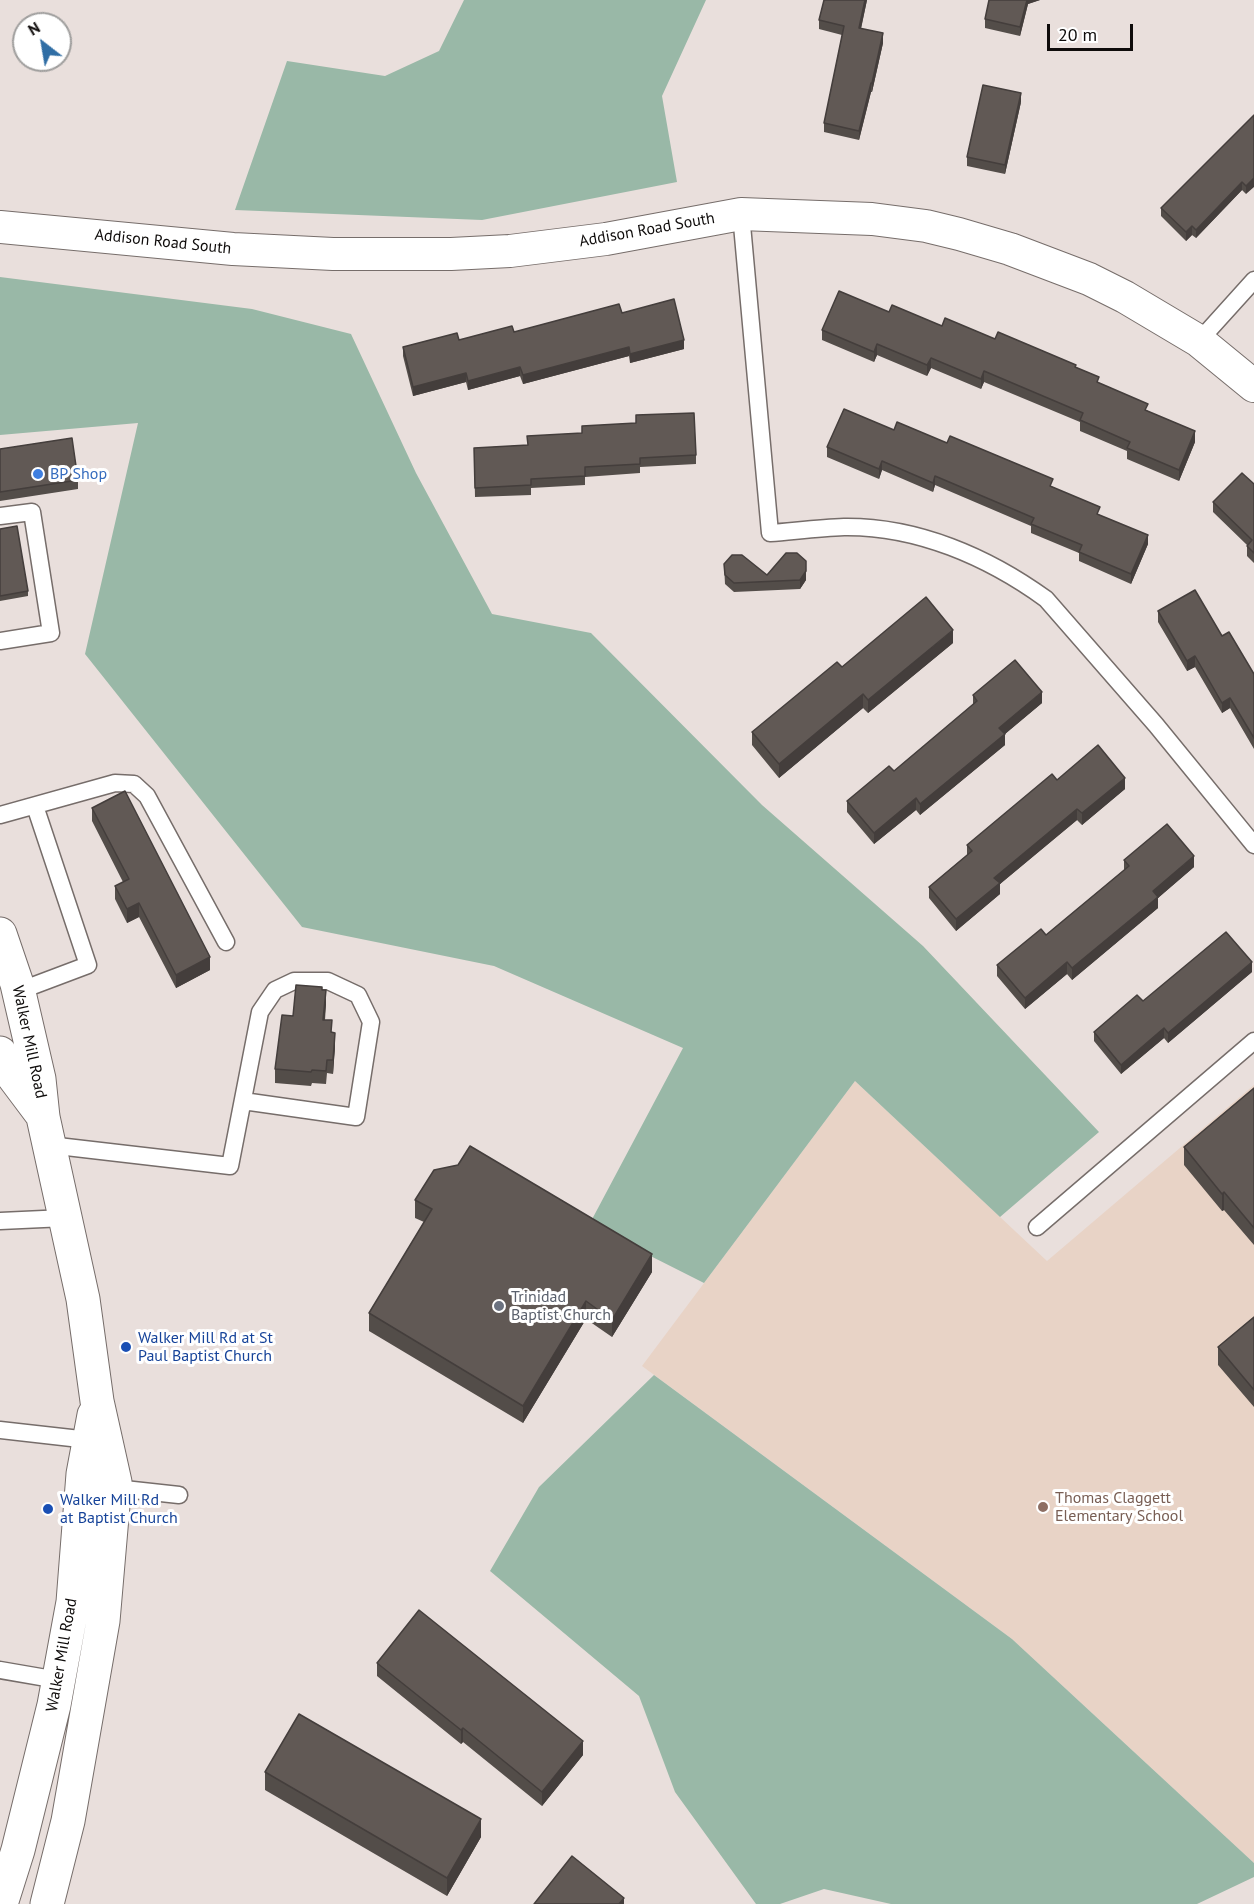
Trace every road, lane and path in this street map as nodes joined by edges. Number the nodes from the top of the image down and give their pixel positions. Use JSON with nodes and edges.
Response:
{"nodes":[{"id":1,"x":741,"y":214,"type":"junction"},
{"id":2,"x":0,"y":227,"type":"edge"},
{"id":3,"x":1254,"y":280,"type":"edge"},
{"id":4,"x":1199,"y":341,"type":"junction"},
{"id":5,"x":1254,"y":386,"type":"edge"},
{"id":6,"x":0,"y":516,"type":"edge"},
{"id":7,"x":0,"y":641,"type":"edge"},
{"id":8,"x":36,"y":806,"type":"junction"},
{"id":9,"x":0,"y":815,"type":"edge"},
{"id":10,"x":1254,"y":845,"type":"edge"},
{"id":11,"x":0,"y":934,"type":"edge"},
{"id":12,"x":226,"y":942,"type":"dead end"},
{"id":13,"x":9,"y":993,"type":"edge"},
{"id":14,"x":1254,"y":1041,"type":"edge"},
{"id":15,"x":0,"y":1053,"type":"edge"},
{"id":16,"x":243,"y":1101,"type":"junction"},
{"id":17,"x":46,"y":1131,"type":"junction"},
{"id":18,"x":65,"y":1218,"type":"junction"},
{"id":19,"x":0,"y":1221,"type":"edge"},
{"id":20,"x":1037,"y":1227,"type":"dead end"},
{"id":21,"x":97,"y":1401,"type":"junction"},
{"id":22,"x":0,"y":1430,"type":"edge"},
{"id":23,"x":89,"y":1440,"type":"junction"},
{"id":24,"x":115,"y":1488,"type":"junction"},
{"id":25,"x":179,"y":1495,"type":"dead end"},
{"id":26,"x":0,"y":1670,"type":"edge"},
{"id":27,"x":58,"y":1680,"type":"junction"},
{"id":28,"x":1,"y":1904,"type":"edge"},
{"id":29,"x":47,"y":1904,"type":"edge"}],
"edges":[{"from":1,"to":2,"type":"street","name":"Addison Road South"},
{"from":1,"to":4,"type":"street","name":"Addison Road South"},
{"from":1,"to":10,"type":"lane"},
{"from":3,"to":4,"type":"lane"},
{"from":4,"to":5,"type":"street","name":"Addison Road South"},
{"from":6,"to":7,"type":"lane"},
{"from":8,"to":9,"type":"lane"},
{"from":8,"to":12,"type":"lane"},
{"from":8,"to":13,"type":"lane"},
{"from":11,"to":13,"type":"main road","name":"Walker Mill Road"},
{"from":13,"to":17,"type":"main road","name":"Walker Mill Road"},
{"from":14,"to":20,"type":"lane"},
{"from":15,"to":17,"type":"main road","name":"Walker Mill Road"},
{"from":16,"to":16,"type":"lane"},
{"from":16,"to":17,"type":"lane"},
{"from":17,"to":18,"type":"main road","name":"Walker Mill Road"},
{"from":18,"to":19,"type":"lane"},
{"from":18,"to":21,"type":"main road","name":"Walker Mill Road"},
{"from":21,"to":23,"type":"main road","name":"Walker Mill Road"},
{"from":21,"to":24,"type":"main road","name":"Walker Mill Road"},
{"from":22,"to":23,"type":"lane"},
{"from":23,"to":27,"type":"main road","name":"Walker Mill Road"},
{"from":24,"to":25,"type":"lane"},
{"from":24,"to":29,"type":"main road","name":"Walker Mill Road"},
{"from":26,"to":27,"type":"lane"},
{"from":27,"to":28,"type":"main road","name":"Walker Mill Road"}]}
